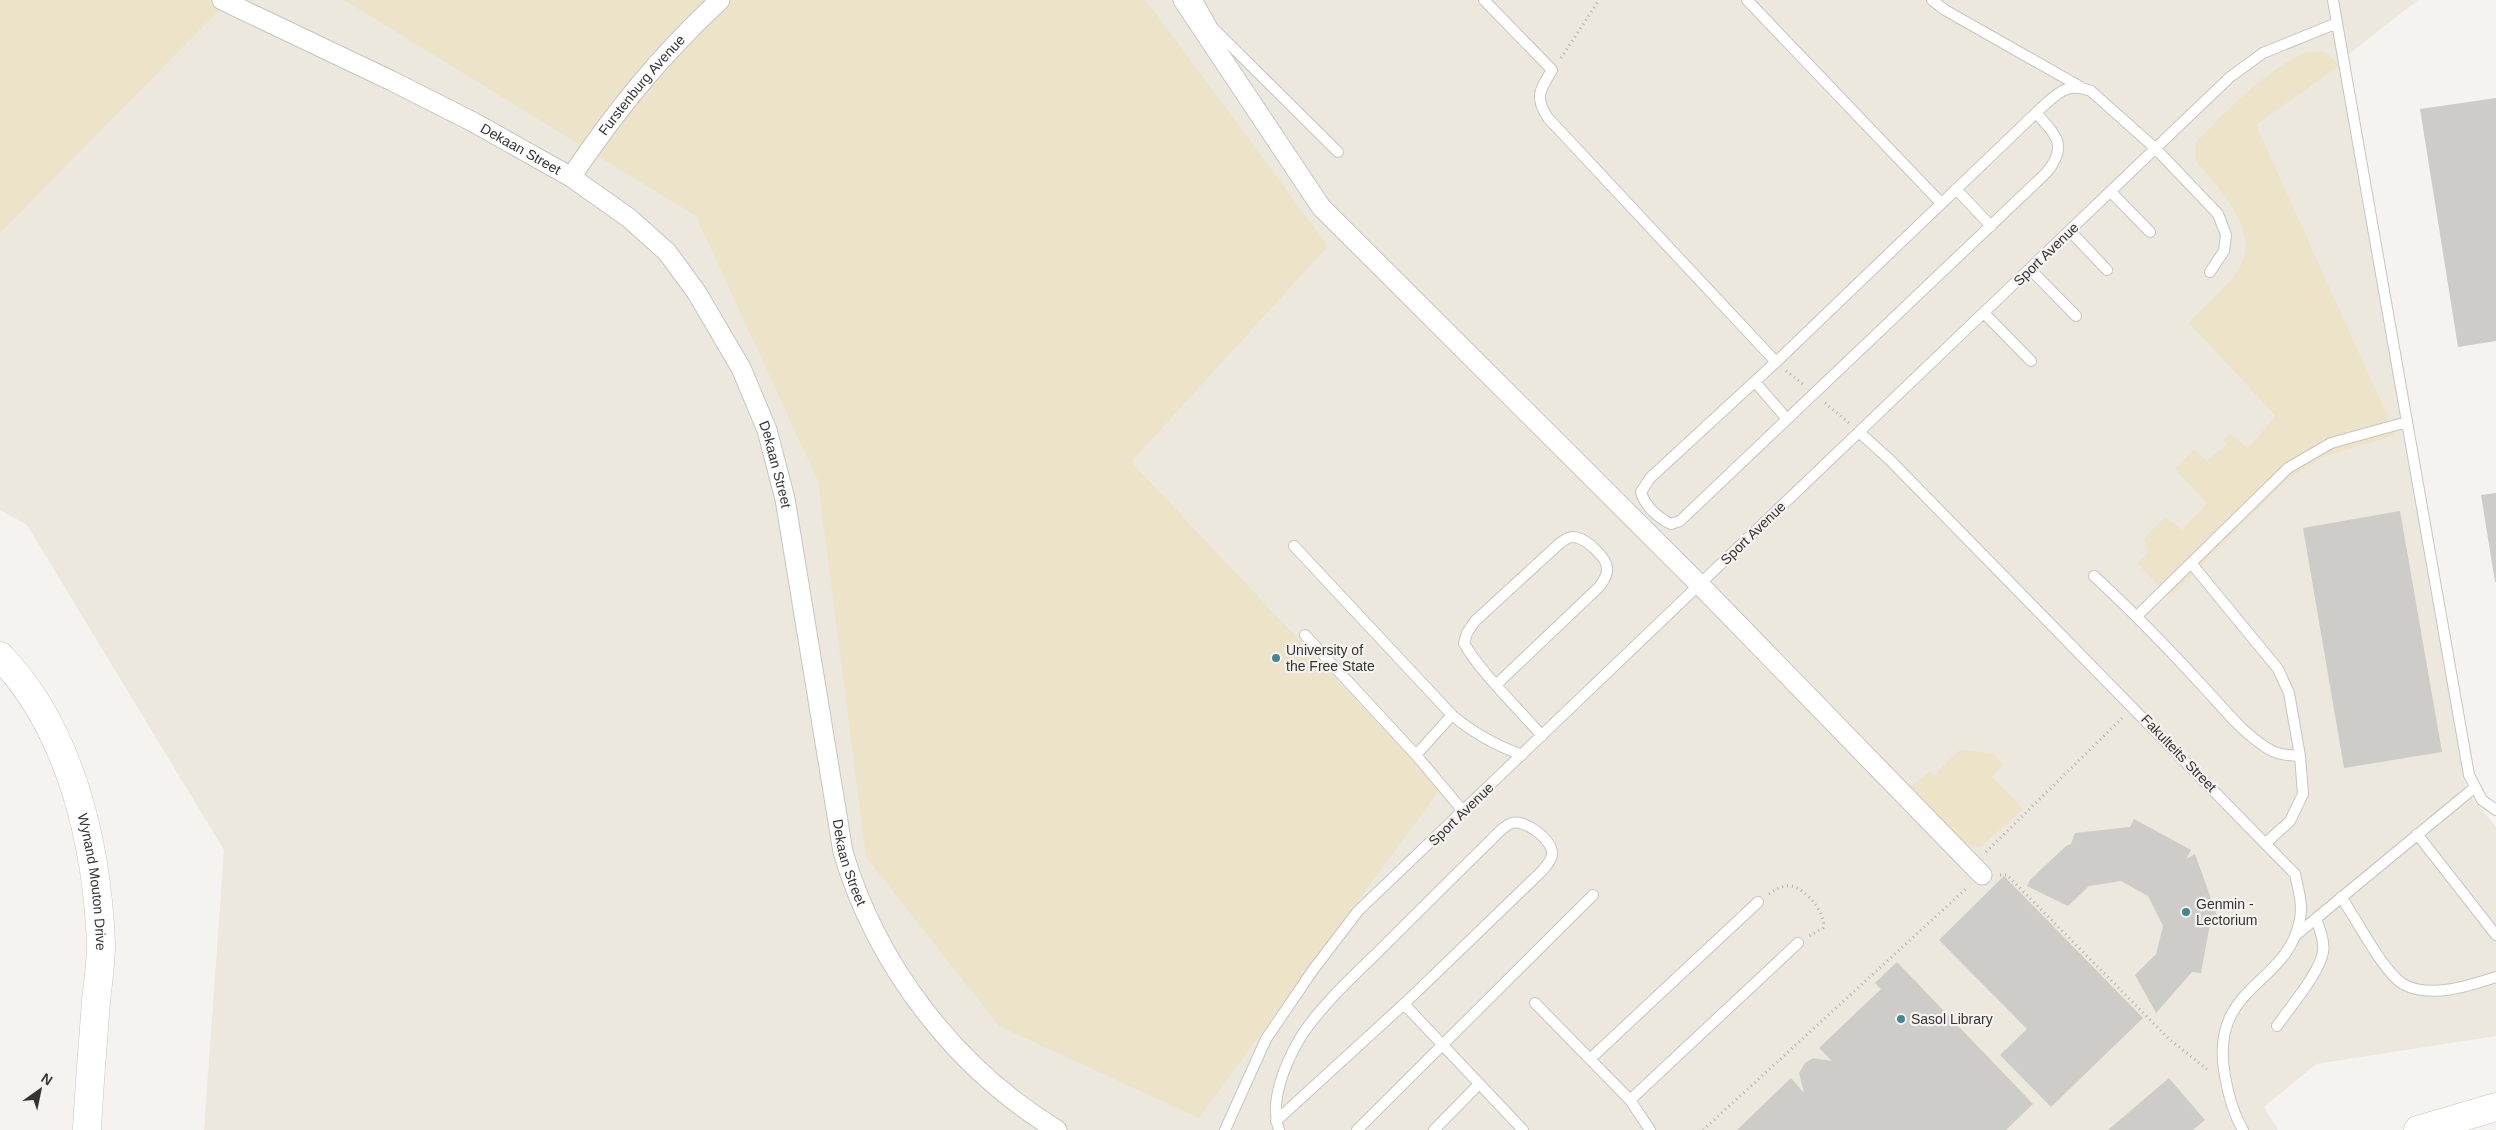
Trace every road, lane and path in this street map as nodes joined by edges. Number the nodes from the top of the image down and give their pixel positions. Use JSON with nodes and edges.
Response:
{"nodes":[{"id":1,"x":222,"y":0,"type":"edge"},
{"id":2,"x":720,"y":0,"type":"edge"},
{"id":3,"x":1183,"y":0,"type":"edge"},
{"id":4,"x":1197,"y":0,"type":"edge"},
{"id":5,"x":1484,"y":0,"type":"edge"},
{"id":6,"x":1599,"y":0,"type":"edge"},
{"id":7,"x":1747,"y":0,"type":"edge"},
{"id":8,"x":1932,"y":0,"type":"edge"},
{"id":9,"x":2333,"y":0,"type":"edge"},
{"id":10,"x":2337,"y":23,"type":"junction"},
{"id":11,"x":1552,"y":70,"type":"junction"},
{"id":12,"x":2079,"y":86,"type":"junction"},
{"id":13,"x":2036,"y":113,"type":"junction"},
{"id":14,"x":2156,"y":148,"type":"junction"},
{"id":15,"x":1338,"y":152,"type":"dead end"},
{"id":16,"x":571,"y":176,"type":"junction"},
{"id":17,"x":1956,"y":189,"type":"junction"},
{"id":18,"x":2111,"y":192,"type":"junction"},
{"id":19,"x":1941,"y":203,"type":"junction"},
{"id":20,"x":1991,"y":226,"type":"junction"},
{"id":21,"x":2070,"y":231,"type":"junction"},
{"id":22,"x":2150,"y":232,"type":"dead end"},
{"id":23,"x":2030,"y":269,"type":"junction"},
{"id":24,"x":2107,"y":270,"type":"dead end"},
{"id":25,"x":2210,"y":272,"type":"dead end"},
{"id":26,"x":1984,"y":313,"type":"junction"},
{"id":27,"x":2076,"y":316,"type":"dead end"},
{"id":28,"x":2031,"y":360,"type":"dead end"},
{"id":29,"x":1776,"y":362,"type":"junction"},
{"id":30,"x":1754,"y":382,"type":"junction"},
{"id":31,"x":1787,"y":419,"type":"junction"},
{"id":32,"x":2407,"y":422,"type":"junction"},
{"id":33,"x":1858,"y":432,"type":"junction"},
{"id":34,"x":1294,"y":546,"type":"dead end"},
{"id":35,"x":2191,"y":563,"type":"junction"},
{"id":36,"x":2094,"y":576,"type":"dead end"},
{"id":37,"x":1700,"y":585,"type":"junction"},
{"id":38,"x":2137,"y":616,"type":"junction"},
{"id":39,"x":1305,"y":635,"type":"dead end"},
{"id":40,"x":0,"y":656,"type":"edge"},
{"id":41,"x":1497,"y":684,"type":"junction"},
{"id":42,"x":2133,"y":707,"type":"junction"},
{"id":43,"x":1452,"y":714,"type":"junction"},
{"id":44,"x":1542,"y":736,"type":"junction"},
{"id":45,"x":1416,"y":755,"type":"junction"},
{"id":46,"x":1522,"y":755,"type":"junction"},
{"id":47,"x":2300,"y":756,"type":"junction"},
{"id":48,"x":2474,"y":788,"type":"junction"},
{"id":49,"x":2496,"y":810,"type":"edge"},
{"id":50,"x":1463,"y":811,"type":"junction"},
{"id":51,"x":2417,"y":834,"type":"junction"},
{"id":52,"x":2266,"y":843,"type":"junction"},
{"id":53,"x":1977,"y":870,"type":"junction"},
{"id":54,"x":1593,"y":895,"type":"dead end"},
{"id":55,"x":2341,"y":897,"type":"junction"},
{"id":56,"x":1758,"y":902,"type":"joint"},
{"id":57,"x":2316,"y":918,"type":"junction"},
{"id":58,"x":2295,"y":935,"type":"junction"},
{"id":59,"x":2496,"y":935,"type":"edge"},
{"id":60,"x":1798,"y":943,"type":"joint"},
{"id":61,"x":2496,"y":977,"type":"edge"},
{"id":62,"x":1535,"y":1003,"type":"dead end"},
{"id":63,"x":1404,"y":1004,"type":"junction"},
{"id":64,"x":2277,"y":1026,"type":"dead end"},
{"id":65,"x":1442,"y":1044,"type":"junction"},
{"id":66,"x":1590,"y":1059,"type":"junction"},
{"id":67,"x":1479,"y":1084,"type":"junction"},
{"id":68,"x":2227,"y":1085,"type":"junction"},
{"id":69,"x":1630,"y":1100,"type":"junction"},
{"id":70,"x":2496,"y":1107,"type":"edge"},
{"id":71,"x":1277,"y":1126,"type":"edge"},
{"id":72,"x":2242,"y":1128,"type":"edge"},
{"id":73,"x":1519,"y":1129,"type":"edge"},
{"id":74,"x":86,"y":1130,"type":"edge"},
{"id":75,"x":1057,"y":1130,"type":"edge"},
{"id":76,"x":1225,"y":1130,"type":"edge"},
{"id":77,"x":1357,"y":1130,"type":"edge"},
{"id":78,"x":1434,"y":1130,"type":"edge"},
{"id":79,"x":1650,"y":1130,"type":"edge"},
{"id":80,"x":1703,"y":1130,"type":"edge"},
{"id":81,"x":2418,"y":1130,"type":"edge"}],
"edges":[{"from":1,"to":16,"type":"street","name":"Dekaan Street"},
{"from":2,"to":16,"type":"street","name":"Furstenburg Avenue"},
{"from":3,"to":37,"type":"street"},
{"from":4,"to":15,"type":"lane"},
{"from":5,"to":11,"type":"lane"},
{"from":6,"to":11,"type":"path"},
{"from":7,"to":19,"type":"lane"},
{"from":8,"to":12,"type":"lane"},
{"from":9,"to":10,"type":"lane"},
{"from":10,"to":14,"type":"lane","name":"Sport Avenue"},
{"from":10,"to":32,"type":"lane"},
{"from":11,"to":29,"type":"lane"},
{"from":12,"to":13,"type":"lane"},
{"from":12,"to":14,"type":"lane"},
{"from":13,"to":17,"type":"lane"},
{"from":13,"to":20,"type":"lane"},
{"from":14,"to":18,"type":"lane","name":"Sport Avenue"},
{"from":14,"to":25,"type":"lane"},
{"from":16,"to":75,"type":"street","name":"Dekaan Street"},
{"from":17,"to":19,"type":"lane"},
{"from":17,"to":20,"type":"lane"},
{"from":18,"to":21,"type":"lane","name":"Sport Avenue"},
{"from":18,"to":22,"type":"lane"},
{"from":19,"to":29,"type":"lane"},
{"from":20,"to":31,"type":"lane"},
{"from":21,"to":23,"type":"lane","name":"Sport Avenue"},
{"from":21,"to":24,"type":"lane"},
{"from":23,"to":26,"type":"lane","name":"Sport Avenue"},
{"from":23,"to":27,"type":"lane"},
{"from":26,"to":28,"type":"lane"},
{"from":26,"to":33,"type":"lane","name":"Sport Avenue"},
{"from":29,"to":30,"type":"lane"},
{"from":30,"to":31,"type":"lane"},
{"from":30,"to":31,"type":"lane"},
{"from":32,"to":35,"type":"lane"},
{"from":32,"to":48,"type":"lane"},
{"from":33,"to":37,"type":"lane","name":"Sport Avenue"},
{"from":33,"to":42,"type":"lane","name":"Fakulteits Street"},
{"from":34,"to":43,"type":"lane"},
{"from":35,"to":38,"type":"lane"},
{"from":35,"to":47,"type":"lane"},
{"from":36,"to":38,"type":"lane"},
{"from":37,"to":44,"type":"lane","name":"Sport Avenue"},
{"from":37,"to":53,"type":"street"},
{"from":38,"to":47,"type":"lane"},
{"from":39,"to":45,"type":"lane"},
{"from":40,"to":74,"type":"street","name":"Wynand Mouton Drive"},
{"from":41,"to":41,"type":"lane"},
{"from":41,"to":44,"type":"lane"},
{"from":42,"to":52,"type":"lane","name":"Fakulteits Street"},
{"from":42,"to":53,"type":"path"},
{"from":43,"to":45,"type":"lane"},
{"from":43,"to":46,"type":"lane"},
{"from":44,"to":46,"type":"lane","name":"Sport Avenue"},
{"from":45,"to":50,"type":"lane"},
{"from":46,"to":50,"type":"lane","name":"Sport Avenue"},
{"from":47,"to":52,"type":"lane"},
{"from":48,"to":49,"type":"lane"},
{"from":48,"to":51,"type":"lane"},
{"from":50,"to":76,"type":"lane","name":"Sport Avenue"},
{"from":51,"to":55,"type":"lane"},
{"from":51,"to":59,"type":"lane"},
{"from":52,"to":58,"type":"lane","name":"Fakulteits Street"},
{"from":53,"to":68,"type":"path"},
{"from":53,"to":80,"type":"path"},
{"from":54,"to":65,"type":"lane"},
{"from":55,"to":57,"type":"lane"},
{"from":55,"to":61,"type":"lane"},
{"from":56,"to":60,"type":"path"},
{"from":56,"to":66,"type":"lane"},
{"from":57,"to":58,"type":"lane"},
{"from":57,"to":64,"type":"lane"},
{"from":58,"to":68,"type":"lane","name":"Fakulteits Street"},
{"from":60,"to":69,"type":"lane"},
{"from":62,"to":66,"type":"lane"},
{"from":63,"to":65,"type":"lane"},
{"from":63,"to":71,"type":"lane"},
{"from":63,"to":71,"type":"lane"},
{"from":65,"to":67,"type":"lane"},
{"from":65,"to":77,"type":"lane"},
{"from":66,"to":69,"type":"lane"},
{"from":67,"to":73,"type":"lane"},
{"from":67,"to":78,"type":"lane"},
{"from":68,"to":72,"type":"lane","name":"Fakulteits Street"},
{"from":69,"to":79,"type":"lane"},
{"from":70,"to":81,"type":"street"}]}
